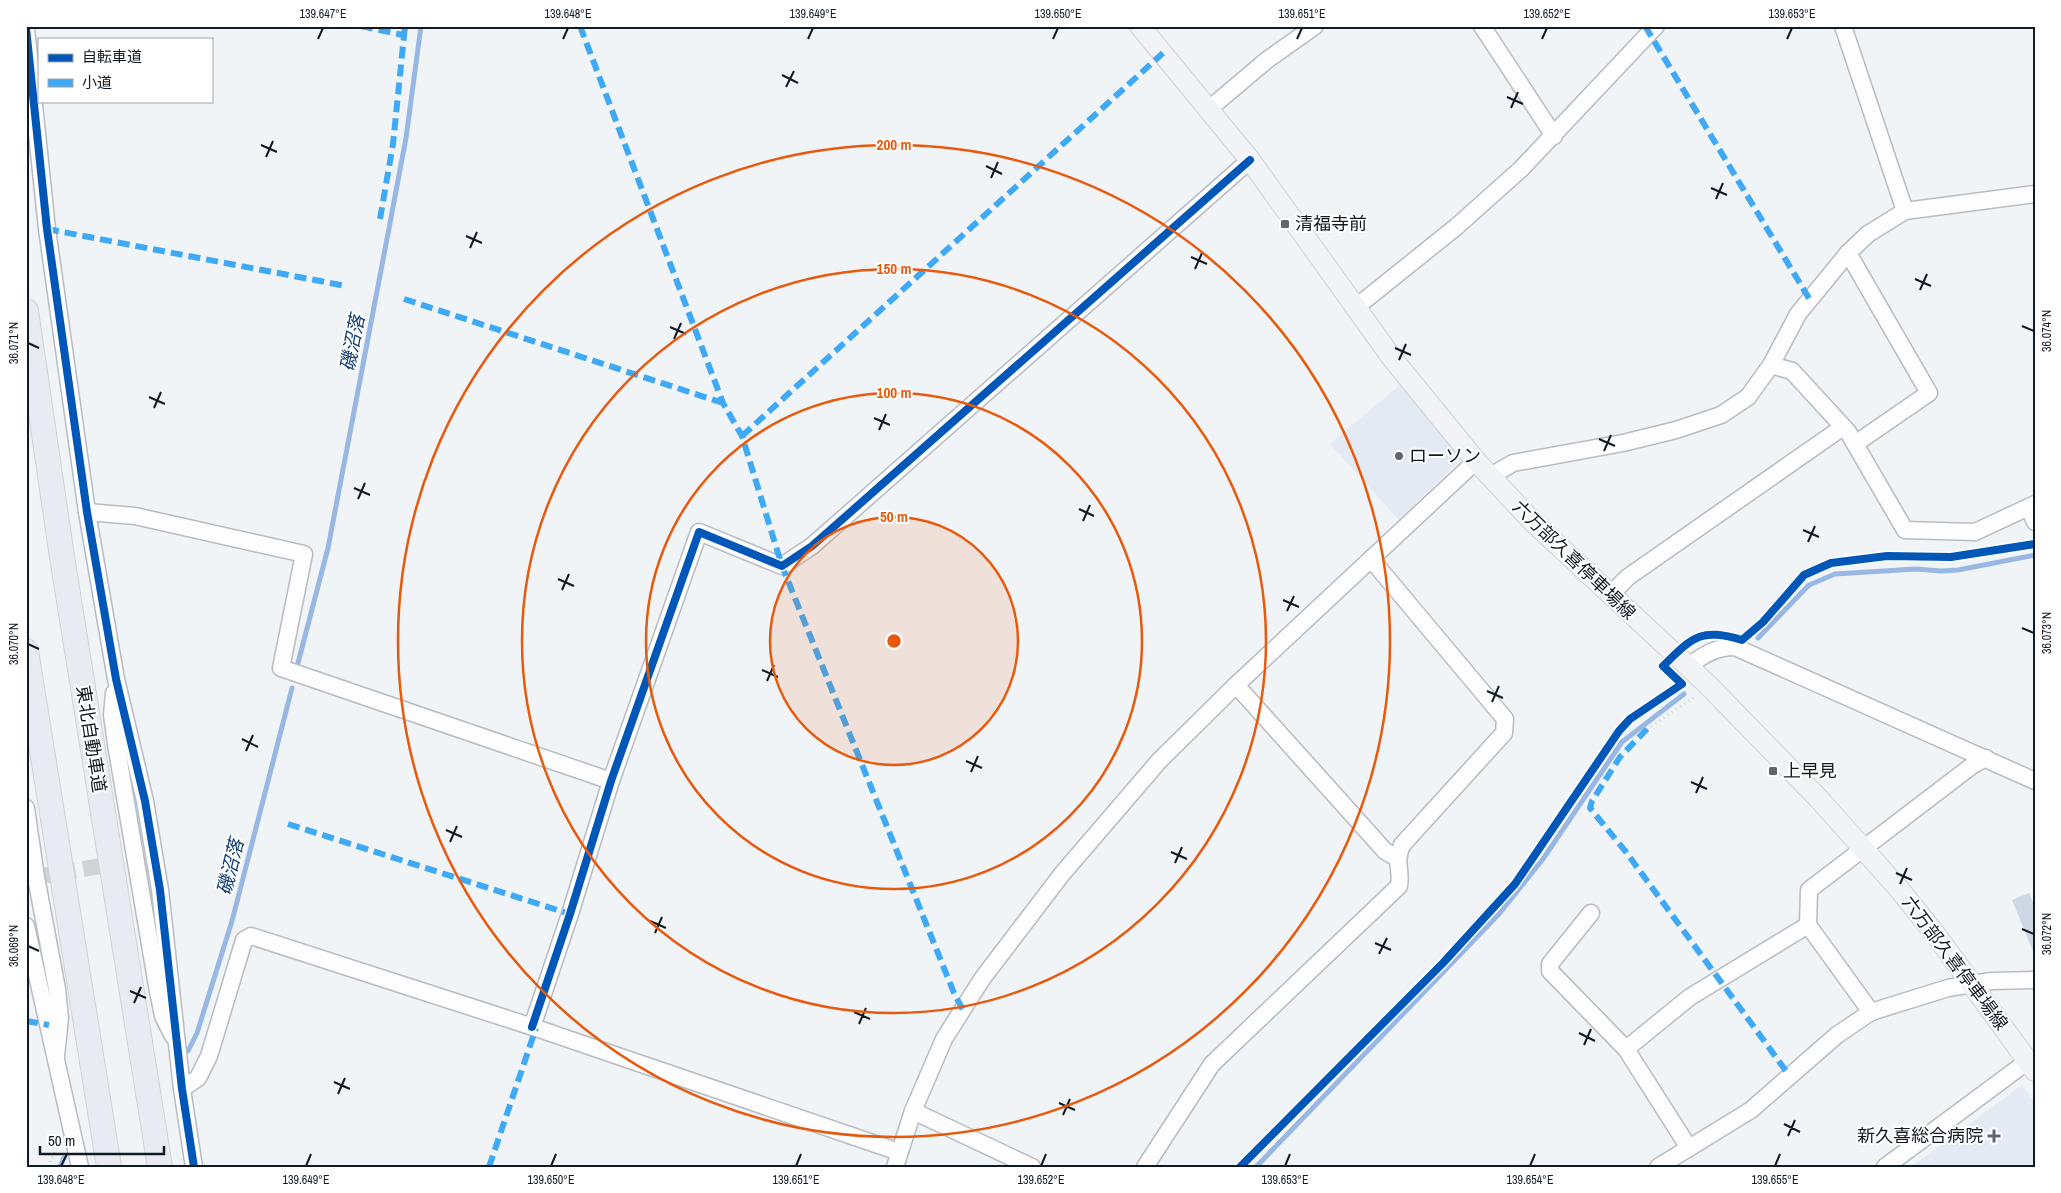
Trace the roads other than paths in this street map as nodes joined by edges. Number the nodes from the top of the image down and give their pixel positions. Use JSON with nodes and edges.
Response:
{"nodes":[{"id":1,"x":1140,"y":26,"type":"edge"},
{"id":2,"x":1315,"y":26,"type":"edge"},
{"id":3,"x":1482,"y":26,"type":"edge"},
{"id":4,"x":1656,"y":26,"type":"edge"},
{"id":5,"x":1843,"y":26,"type":"edge"},
{"id":6,"x":26,"y":28,"type":"edge"},
{"id":7,"x":1209,"y":109,"type":"junction"},
{"id":8,"x":1554,"y":136,"type":"junction"},
{"id":9,"x":1250,"y":160,"type":"junction"},
{"id":10,"x":2035,"y":194,"type":"edge"},
{"id":11,"x":1905,"y":211,"type":"junction"},
{"id":12,"x":1848,"y":253,"type":"junction"},
{"id":13,"x":1356,"y":308,"type":"junction"},
{"id":14,"x":26,"y":311,"type":"edge"},
{"id":15,"x":1771,"y":365,"type":"junction"},
{"id":16,"x":1843,"y":426,"type":"junction"},
{"id":17,"x":1855,"y":444,"type":"junction"},
{"id":18,"x":1476,"y":461,"type":"junction"},
{"id":19,"x":1489,"y":477,"type":"junction"},
{"id":20,"x":2033,"y":511,"type":"edge"},
{"id":21,"x":86,"y":512,"type":"junction"},
{"id":22,"x":1372,"y":559,"type":"junction"},
{"id":23,"x":1610,"y":595,"type":"junction"},
{"id":24,"x":26,"y":651,"type":"edge"},
{"id":25,"x":1688,"y":666,"type":"junction"},
{"id":26,"x":1236,"y":685,"type":"junction"},
{"id":27,"x":1986,"y":758,"type":"junction"},
{"id":28,"x":611,"y":781,"type":"junction"},
{"id":29,"x":2035,"y":781,"type":"edge"},
{"id":30,"x":26,"y":808,"type":"edge"},
{"id":31,"x":1864,"y":848,"type":"junction"},
{"id":32,"x":1397,"y":858,"type":"junction"},
{"id":33,"x":1591,"y":913,"type":"dead end"},
{"id":34,"x":1808,"y":925,"type":"junction"},
{"id":35,"x":26,"y":926,"type":"edge"},
{"id":36,"x":2035,"y":980,"type":"edge"},
{"id":37,"x":1973,"y":985,"type":"junction"},
{"id":38,"x":1871,"y":1012,"type":"junction"},
{"id":39,"x":532,"y":1027,"type":"junction"},
{"id":40,"x":1626,"y":1049,"type":"junction"},
{"id":41,"x":56,"y":1056,"type":"junction"},
{"id":42,"x":2031,"y":1066,"type":"edge"},
{"id":43,"x":182,"y":1089,"type":"junction"},
{"id":44,"x":913,"y":1111,"type":"junction"},
{"id":45,"x":1689,"y":1148,"type":"junction"},
{"id":46,"x":897,"y":1159,"type":"edge"},
{"id":47,"x":80,"y":1167,"type":"edge"},
{"id":48,"x":109,"y":1167,"type":"edge"},
{"id":49,"x":160,"y":1167,"type":"edge"},
{"id":50,"x":194,"y":1167,"type":"edge"},
{"id":51,"x":1032,"y":1167,"type":"edge"},
{"id":52,"x":1145,"y":1167,"type":"edge"},
{"id":53,"x":1658,"y":1167,"type":"edge"},
{"id":54,"x":1885,"y":1167,"type":"edge"}],
"edges":[{"from":1,"to":7,"type":"main road","name":"六万部久喜停車場線"},
{"from":2,"to":7,"type":"street"},
{"from":3,"to":8,"type":"street"},
{"from":4,"to":8,"type":"street"},
{"from":5,"to":11,"type":"street"},
{"from":6,"to":21,"type":"street"},
{"from":7,"to":9,"type":"main road","name":"六万部久喜停車場線"},
{"from":8,"to":13,"type":"street"},
{"from":9,"to":13,"type":"main road","name":"六万部久喜停車場線"},
{"from":9,"to":28,"type":"street"},
{"from":10,"to":11,"type":"street"},
{"from":11,"to":12,"type":"street"},
{"from":12,"to":15,"type":"street"},
{"from":12,"to":17,"type":"street"},
{"from":13,"to":18,"type":"main road","name":"六万部久喜停車場線"},
{"from":14,"to":49,"type":"highway","name":"東北自動車道"},
{"from":15,"to":16,"type":"street"},
{"from":15,"to":19,"type":"street"},
{"from":16,"to":17,"type":"street"},
{"from":16,"to":23,"type":"street"},
{"from":17,"to":20,"type":"street"},
{"from":18,"to":19,"type":"main road","name":"六万部久喜停車場線"},
{"from":18,"to":22,"type":"street"},
{"from":19,"to":23,"type":"main road","name":"六万部久喜停車場線"},
{"from":21,"to":28,"type":"street"},
{"from":21,"to":43,"type":"street"},
{"from":22,"to":26,"type":"street"},
{"from":22,"to":32,"type":"street"},
{"from":23,"to":25,"type":"main road","name":"六万部久喜停車場線"},
{"from":24,"to":48,"type":"highway"},
{"from":25,"to":27,"type":"street"},
{"from":25,"to":31,"type":"main road","name":"六万部久喜停車場線"},
{"from":26,"to":32,"type":"street"},
{"from":26,"to":44,"type":"street"},
{"from":27,"to":29,"type":"street"},
{"from":27,"to":31,"type":"street"},
{"from":28,"to":39,"type":"street"},
{"from":30,"to":41,"type":"street"},
{"from":31,"to":34,"type":"street"},
{"from":31,"to":37,"type":"main road","name":"六万部久喜停車場線"},
{"from":32,"to":52,"type":"street"},
{"from":33,"to":40,"type":"street"},
{"from":34,"to":38,"type":"street"},
{"from":34,"to":40,"type":"street"},
{"from":35,"to":41,"type":"street"},
{"from":36,"to":37,"type":"street"},
{"from":37,"to":38,"type":"street"},
{"from":37,"to":42,"type":"main road","name":"六万部久喜停車場線"},
{"from":38,"to":45,"type":"street"},
{"from":39,"to":43,"type":"street"},
{"from":39,"to":46,"type":"street"},
{"from":40,"to":45,"type":"street"},
{"from":41,"to":47,"type":"street"},
{"from":42,"to":54,"type":"street"},
{"from":43,"to":50,"type":"street"},
{"from":44,"to":46,"type":"street"},
{"from":44,"to":51,"type":"street"},
{"from":45,"to":53,"type":"street"}]}
